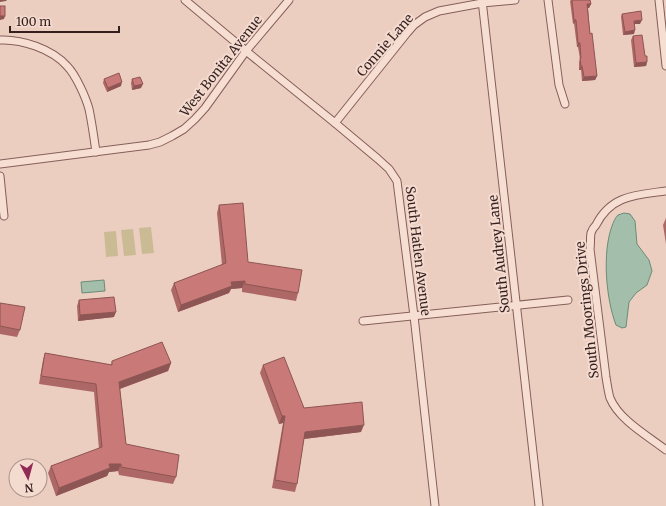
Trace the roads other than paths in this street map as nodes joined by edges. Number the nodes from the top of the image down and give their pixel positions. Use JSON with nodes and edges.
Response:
{"nodes":[{"id":1,"x":184,"y":0,"type":"edge"},
{"id":2,"x":289,"y":0,"type":"edge"},
{"id":3,"x":515,"y":0,"type":"edge"},
{"id":4,"x":548,"y":0,"type":"edge"},
{"id":5,"x":659,"y":0,"type":"edge"},
{"id":6,"x":482,"y":2,"type":"edge"},
{"id":7,"x":0,"y":40,"type":"edge"},
{"id":8,"x":246,"y":51,"type":"junction"},
{"id":9,"x":666,"y":66,"type":"edge"},
{"id":10,"x":565,"y":104,"type":"dead end"},
{"id":11,"x":335,"y":123,"type":"junction"},
{"id":12,"x":96,"y":152,"type":"junction"},
{"id":13,"x":0,"y":164,"type":"edge"},
{"id":14,"x":0,"y":176,"type":"edge"},
{"id":15,"x":666,"y":191,"type":"edge"},
{"id":16,"x":4,"y":216,"type":"dead end"},
{"id":17,"x":568,"y":300,"type":"dead end"},
{"id":18,"x":516,"y":305,"type":"junction"},
{"id":19,"x":414,"y":316,"type":"junction"},
{"id":20,"x":363,"y":321,"type":"dead end"},
{"id":21,"x":666,"y":450,"type":"edge"},
{"id":22,"x":435,"y":506,"type":"edge"},
{"id":23,"x":539,"y":506,"type":"edge"}],
"edges":[{"from":1,"to":8,"type":"street","name":"South Hatlen Avenue"},
{"from":2,"to":8,"type":"street","name":"West Bonita Avenue"},
{"from":3,"to":6,"type":"street","name":"Connie Lane"},
{"from":4,"to":10,"type":"street"},
{"from":5,"to":9,"type":"street"},
{"from":6,"to":11,"type":"street","name":"Connie Lane"},
{"from":6,"to":18,"type":"street","name":"South Audrey Lane"},
{"from":7,"to":12,"type":"street"},
{"from":8,"to":11,"type":"street","name":"South Hatlen Avenue"},
{"from":8,"to":12,"type":"street","name":"West Bonita Avenue"},
{"from":11,"to":19,"type":"street","name":"South Hatlen Avenue"},
{"from":12,"to":13,"type":"street","name":"West Bonita Avenue"},
{"from":14,"to":16,"type":"street"},
{"from":15,"to":21,"type":"street","name":"South Moorings Drive"},
{"from":17,"to":18,"type":"street"},
{"from":18,"to":19,"type":"street"},
{"from":18,"to":23,"type":"street","name":"South Audrey Lane"},
{"from":19,"to":20,"type":"street"},
{"from":19,"to":22,"type":"street","name":"South Hatlen Avenue"}]}
